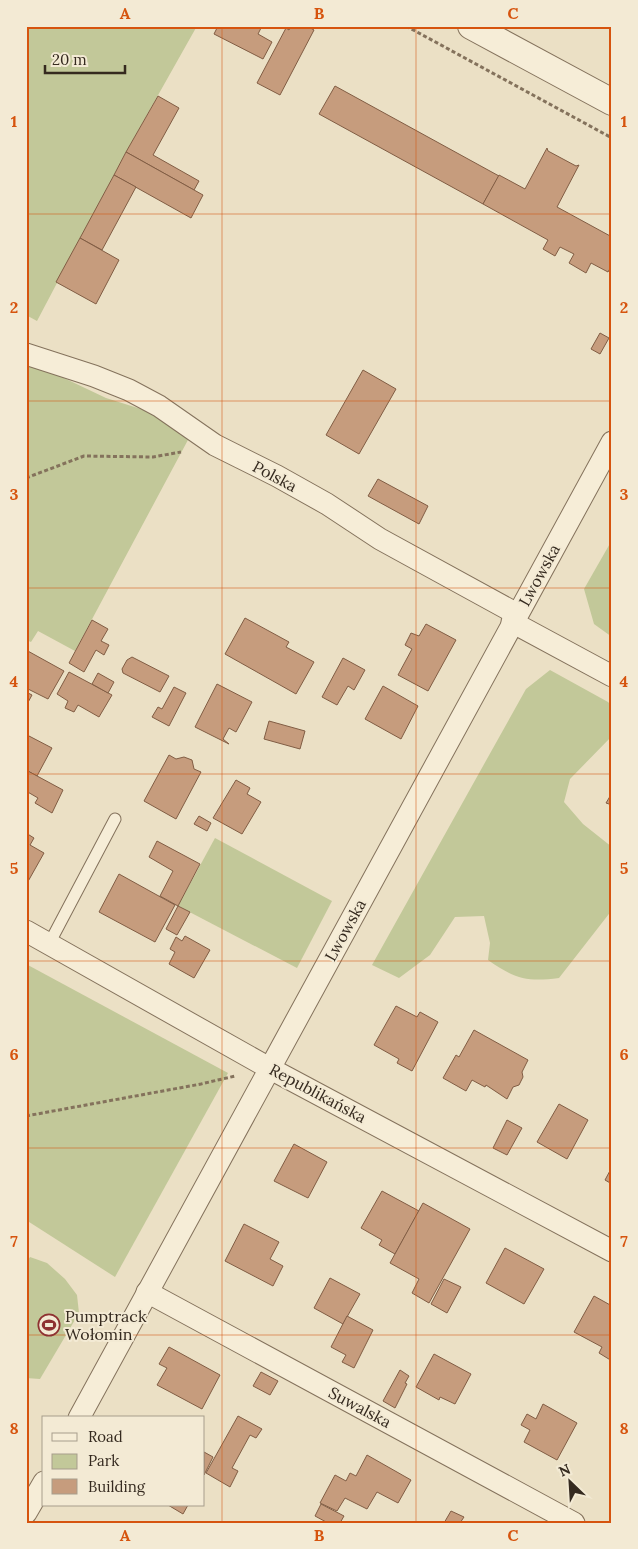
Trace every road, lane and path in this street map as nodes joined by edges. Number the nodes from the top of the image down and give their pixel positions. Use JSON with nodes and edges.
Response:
{"nodes":[{"id":1,"x":406,"y":26,"type":"edge"},
{"id":2,"x":471,"y":26,"type":"edge"},
{"id":3,"x":612,"y":102,"type":"edge"},
{"id":4,"x":612,"y":138,"type":"edge"},
{"id":5,"x":26,"y":354,"type":"edge"},
{"id":6,"x":612,"y":442,"type":"edge"},
{"id":7,"x":215,"y":445,"type":"junction"},
{"id":8,"x":26,"y":478,"type":"edge"},
{"id":9,"x":515,"y":618,"type":"junction"},
{"id":10,"x":612,"y":676,"type":"edge"},
{"id":11,"x":115,"y":819,"type":"dead end"},
{"id":12,"x":26,"y":932,"type":"edge"},
{"id":13,"x":49,"y":944,"type":"junction"},
{"id":14,"x":269,"y":1068,"type":"junction"},
{"id":15,"x":26,"y":1116,"type":"edge"},
{"id":16,"x":612,"y":1251,"type":"edge"},
{"id":17,"x":147,"y":1292,"type":"junction"},
{"id":18,"x":80,"y":1416,"type":"edge"},
{"id":19,"x":42,"y":1485,"type":"edge"},
{"id":20,"x":26,"y":1513,"type":"edge"},
{"id":21,"x":574,"y":1523,"type":"edge"}],
"edges":[{"from":1,"to":4,"type":"path"},
{"from":2,"to":3,"type":"street"},
{"from":5,"to":7,"type":"street","name":"Polska"},
{"from":6,"to":9,"type":"street","name":"Lwowska"},
{"from":7,"to":8,"type":"path"},
{"from":7,"to":9,"type":"street","name":"Polska"},
{"from":9,"to":10,"type":"street","name":"Polska"},
{"from":9,"to":14,"type":"street","name":"Lwowska"},
{"from":11,"to":13,"type":"lane"},
{"from":12,"to":13,"type":"street","name":"Republikańska"},
{"from":13,"to":14,"type":"street","name":"Republikańska"},
{"from":14,"to":15,"type":"path"},
{"from":14,"to":16,"type":"street","name":"Republikańska"},
{"from":14,"to":17,"type":"street","name":"Lwowska"},
{"from":17,"to":18,"type":"street","name":"Lwowska"},
{"from":17,"to":21,"type":"street","name":"Suwalska"},
{"from":19,"to":20,"type":"street"}]}
